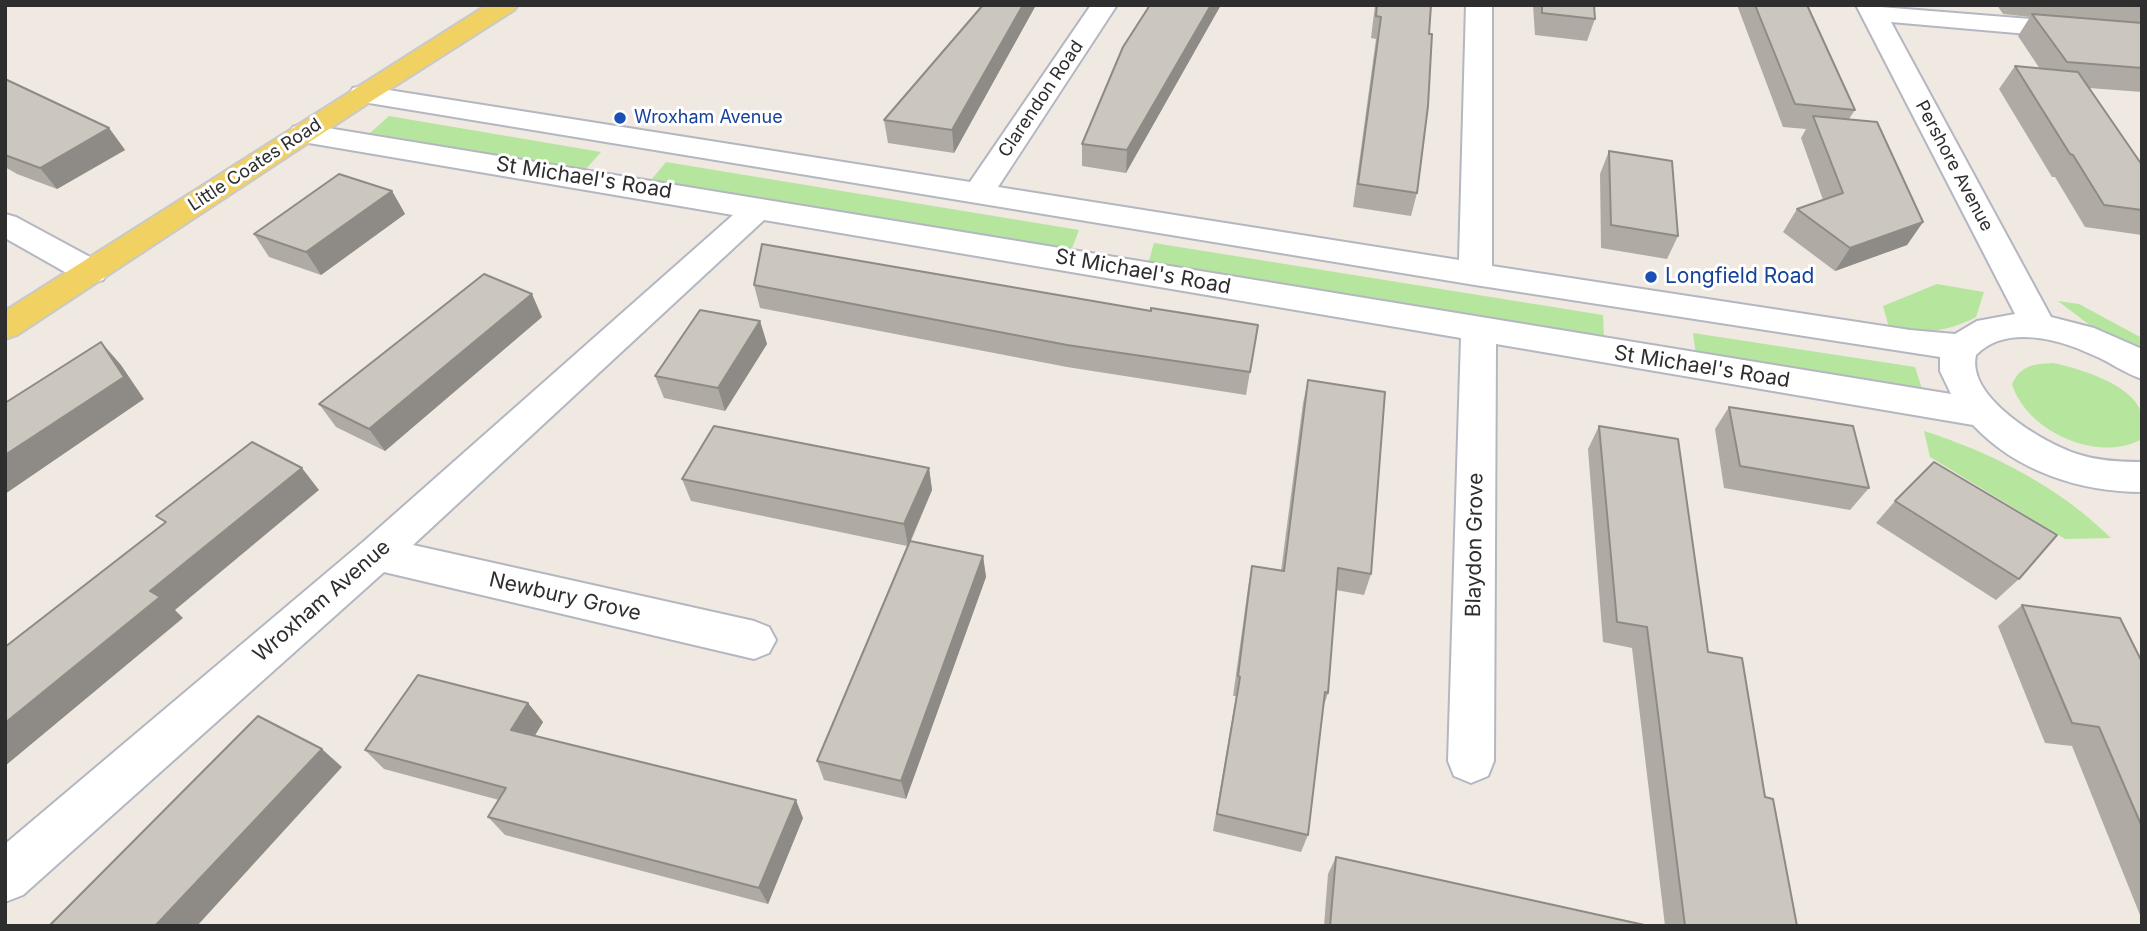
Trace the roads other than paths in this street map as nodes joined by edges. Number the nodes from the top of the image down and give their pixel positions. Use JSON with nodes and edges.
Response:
{"nodes":[{"id":1,"x":505,"y":5,"type":"edge"},
{"id":2,"x":1104,"y":5,"type":"edge"},
{"id":3,"x":1479,"y":5,"type":"edge"},
{"id":4,"x":1871,"y":9,"type":"edge"},
{"id":5,"x":2142,"y":36,"type":"edge"},
{"id":6,"x":363,"y":94,"type":"junction"},
{"id":7,"x":303,"y":132,"type":"junction"},
{"id":8,"x":650,"y":140,"type":"junction"},
{"id":9,"x":613,"y":183,"type":"junction"},
{"id":10,"x":978,"y":193,"type":"junction"},
{"id":11,"x":760,"y":207,"type":"junction"},
{"id":12,"x":1124,"y":217,"type":"junction"},
{"id":13,"x":5,"y":224,"type":"edge"},
{"id":14,"x":1105,"y":266,"type":"junction"},
{"id":15,"x":92,"y":272,"type":"junction"},
{"id":16,"x":1475,"y":274,"type":"junction"},
{"id":17,"x":1649,"y":301,"type":"junction"},
{"id":18,"x":5,"y":327,"type":"edge"},
{"id":19,"x":2039,"y":327,"type":"junction"},
{"id":20,"x":1479,"y":329,"type":"junction"},
{"id":21,"x":1962,"y":347,"type":"junction"},
{"id":22,"x":1655,"y":359,"type":"junction"},
{"id":23,"x":2142,"y":366,"type":"edge"},
{"id":24,"x":1982,"y":413,"type":"junction"},
{"id":25,"x":2136,"y":488,"type":"edge"},
{"id":26,"x":377,"y":554,"type":"junction"},
{"id":27,"x":754,"y":640,"type":"dead end"},
{"id":28,"x":1471,"y":761,"type":"dead end"},
{"id":29,"x":5,"y":877,"type":"edge"}],
"edges":[{"from":1,"to":6,"type":"main road","name":"Little Coates Road"},
{"from":2,"to":10,"type":"street","name":"Clarendon Road"},
{"from":3,"to":16,"type":"street"},
{"from":4,"to":5,"type":"street"},
{"from":4,"to":19,"type":"street","name":"Pershore Avenue"},
{"from":6,"to":7,"type":"main road","name":"Little Coates Road"},
{"from":6,"to":8,"type":"street"},
{"from":7,"to":9,"type":"street","name":"St Michael's Road"},
{"from":7,"to":15,"type":"main road","name":"Little Coates Road"},
{"from":8,"to":9,"type":"street"},
{"from":8,"to":10,"type":"street"},
{"from":9,"to":11,"type":"street","name":"St Michael's Road"},
{"from":10,"to":12,"type":"street"},
{"from":11,"to":14,"type":"street","name":"St Michael's Road"},
{"from":11,"to":26,"type":"street","name":"Wroxham Avenue"},
{"from":12,"to":14,"type":"street"},
{"from":12,"to":16,"type":"street"},
{"from":13,"to":15,"type":"street"},
{"from":14,"to":20,"type":"street","name":"St Michael's Road"},
{"from":15,"to":18,"type":"main road","name":"Little Coates Road"},
{"from":16,"to":17,"type":"street"},
{"from":17,"to":21,"type":"street"},
{"from":17,"to":22,"type":"street"},
{"from":19,"to":21,"type":"street"},
{"from":19,"to":23,"type":"street"},
{"from":20,"to":22,"type":"street","name":"St Michael's Road"},
{"from":20,"to":28,"type":"street","name":"Blaydon Grove"},
{"from":21,"to":24,"type":"street"},
{"from":22,"to":24,"type":"street","name":"St Michael's Road"},
{"from":24,"to":25,"type":"street"},
{"from":26,"to":27,"type":"street","name":"Newbury Grove"},
{"from":26,"to":29,"type":"street","name":"Wroxham Avenue"}]}
